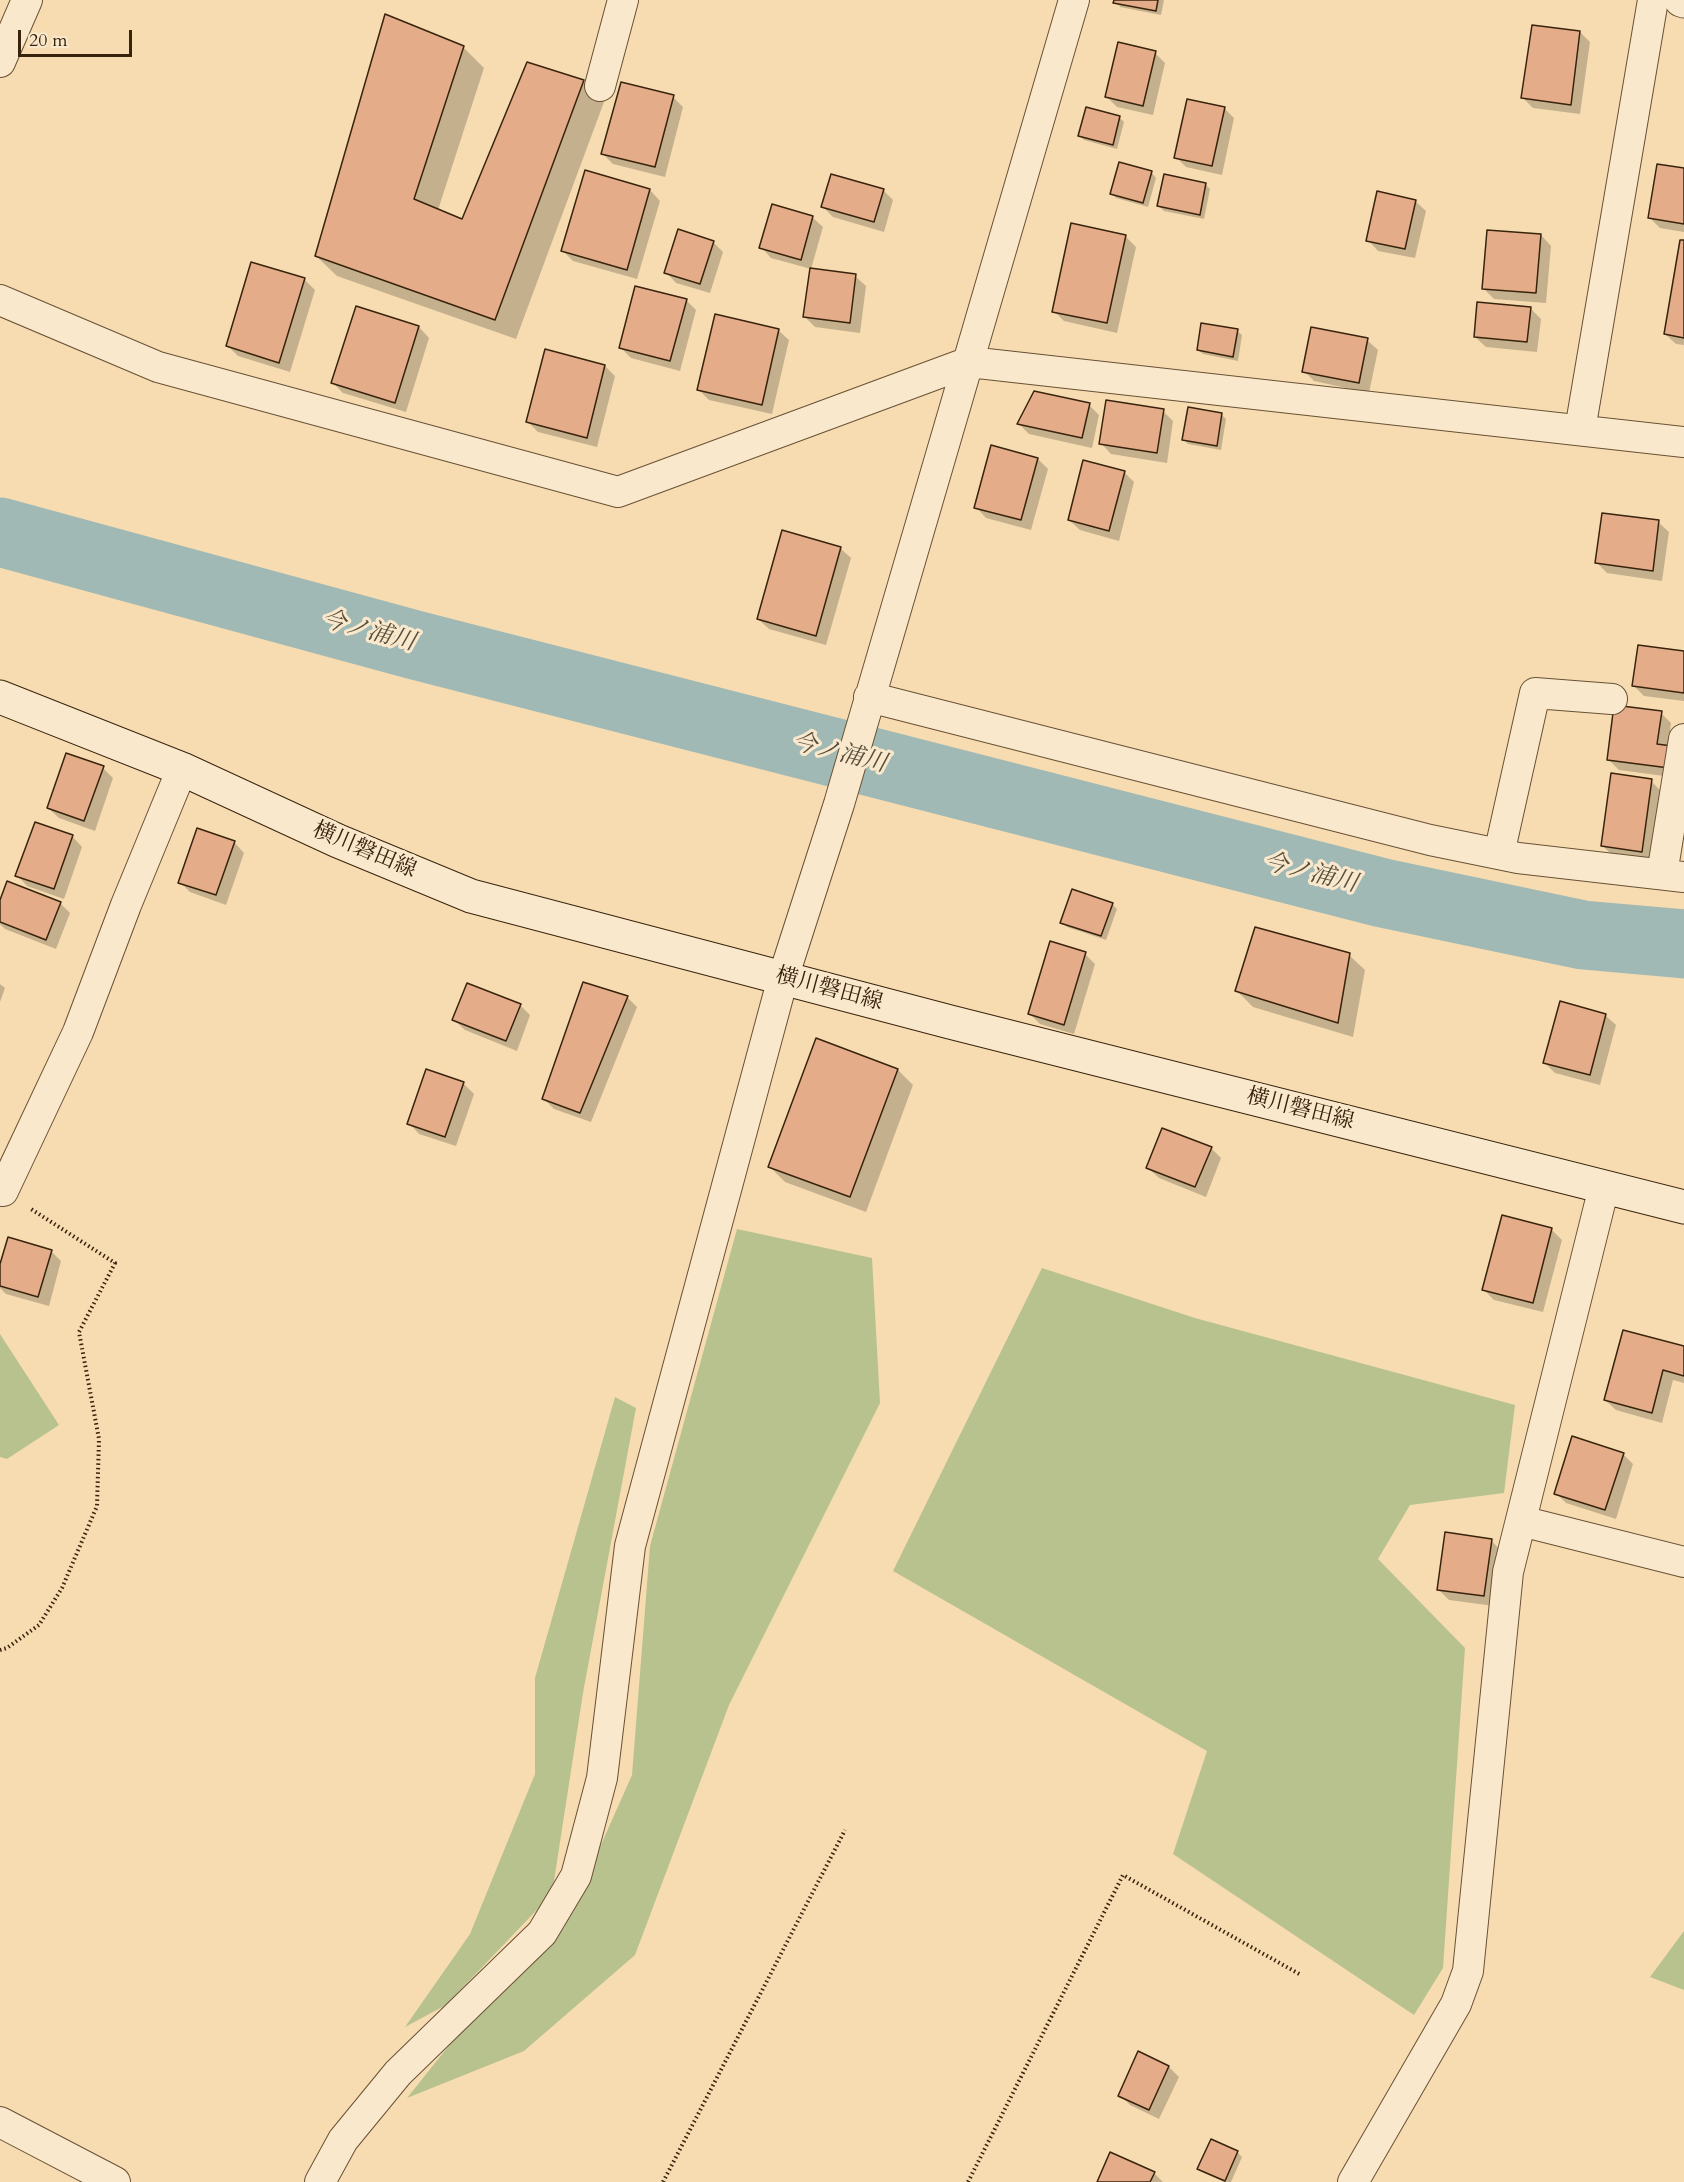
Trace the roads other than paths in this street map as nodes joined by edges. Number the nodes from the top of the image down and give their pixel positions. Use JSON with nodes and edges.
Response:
{"nodes":[{"id":1,"x":27,"y":0,"type":"edge"},
{"id":2,"x":623,"y":0,"type":"edge"},
{"id":3,"x":1074,"y":0,"type":"edge"},
{"id":4,"x":1653,"y":0,"type":"edge"},
{"id":5,"x":0,"y":62,"type":"edge"},
{"id":6,"x":600,"y":86,"type":"dead end"},
{"id":7,"x":0,"y":300,"type":"edge"},
{"id":8,"x":969,"y":362,"type":"junction"},
{"id":9,"x":1580,"y":430,"type":"junction"},
{"id":10,"x":1684,"y":442,"type":"edge"},
{"id":11,"x":0,"y":697,"type":"edge"},
{"id":12,"x":1612,"y":699,"type":"dead end"},
{"id":13,"x":868,"y":700,"type":"junction"},
{"id":14,"x":1684,"y":739,"type":"edge"},
{"id":15,"x":182,"y":769,"type":"junction"},
{"id":16,"x":1499,"y":854,"type":"junction"},
{"id":17,"x":1673,"y":875,"type":"edge"},
{"id":18,"x":783,"y":978,"type":"junction"},
{"id":19,"x":1604,"y":1187,"type":"junction"},
{"id":20,"x":3,"y":1191,"type":"road end"},
{"id":21,"x":1684,"y":1207,"type":"edge"},
{"id":22,"x":1521,"y":1521,"type":"junction"},
{"id":23,"x":1684,"y":1562,"type":"edge"},
{"id":24,"x":0,"y":2122,"type":"edge"},
{"id":25,"x":115,"y":2182,"type":"edge"},
{"id":26,"x":320,"y":2182,"type":"edge"},
{"id":27,"x":1353,"y":2182,"type":"edge"}],
"edges":[{"from":1,"to":5,"type":"street"},
{"from":2,"to":6,"type":"street"},
{"from":3,"to":8,"type":"street"},
{"from":4,"to":9,"type":"street"},
{"from":7,"to":8,"type":"street"},
{"from":8,"to":9,"type":"street"},
{"from":8,"to":13,"type":"street"},
{"from":9,"to":10,"type":"street"},
{"from":11,"to":15,"type":"main road","name":"横川磐田線"},
{"from":12,"to":16,"type":"street"},
{"from":13,"to":16,"type":"street"},
{"from":13,"to":18,"type":"street"},
{"from":14,"to":17,"type":"street"},
{"from":15,"to":18,"type":"main road","name":"横川磐田線"},
{"from":15,"to":20,"type":"street"},
{"from":16,"to":17,"type":"street"},
{"from":18,"to":19,"type":"main road","name":"横川磐田線"},
{"from":18,"to":26,"type":"street"},
{"from":19,"to":21,"type":"main road","name":"横川磐田線"},
{"from":19,"to":22,"type":"street"},
{"from":22,"to":23,"type":"street"},
{"from":22,"to":27,"type":"street"},
{"from":24,"to":25,"type":"street"}]}
